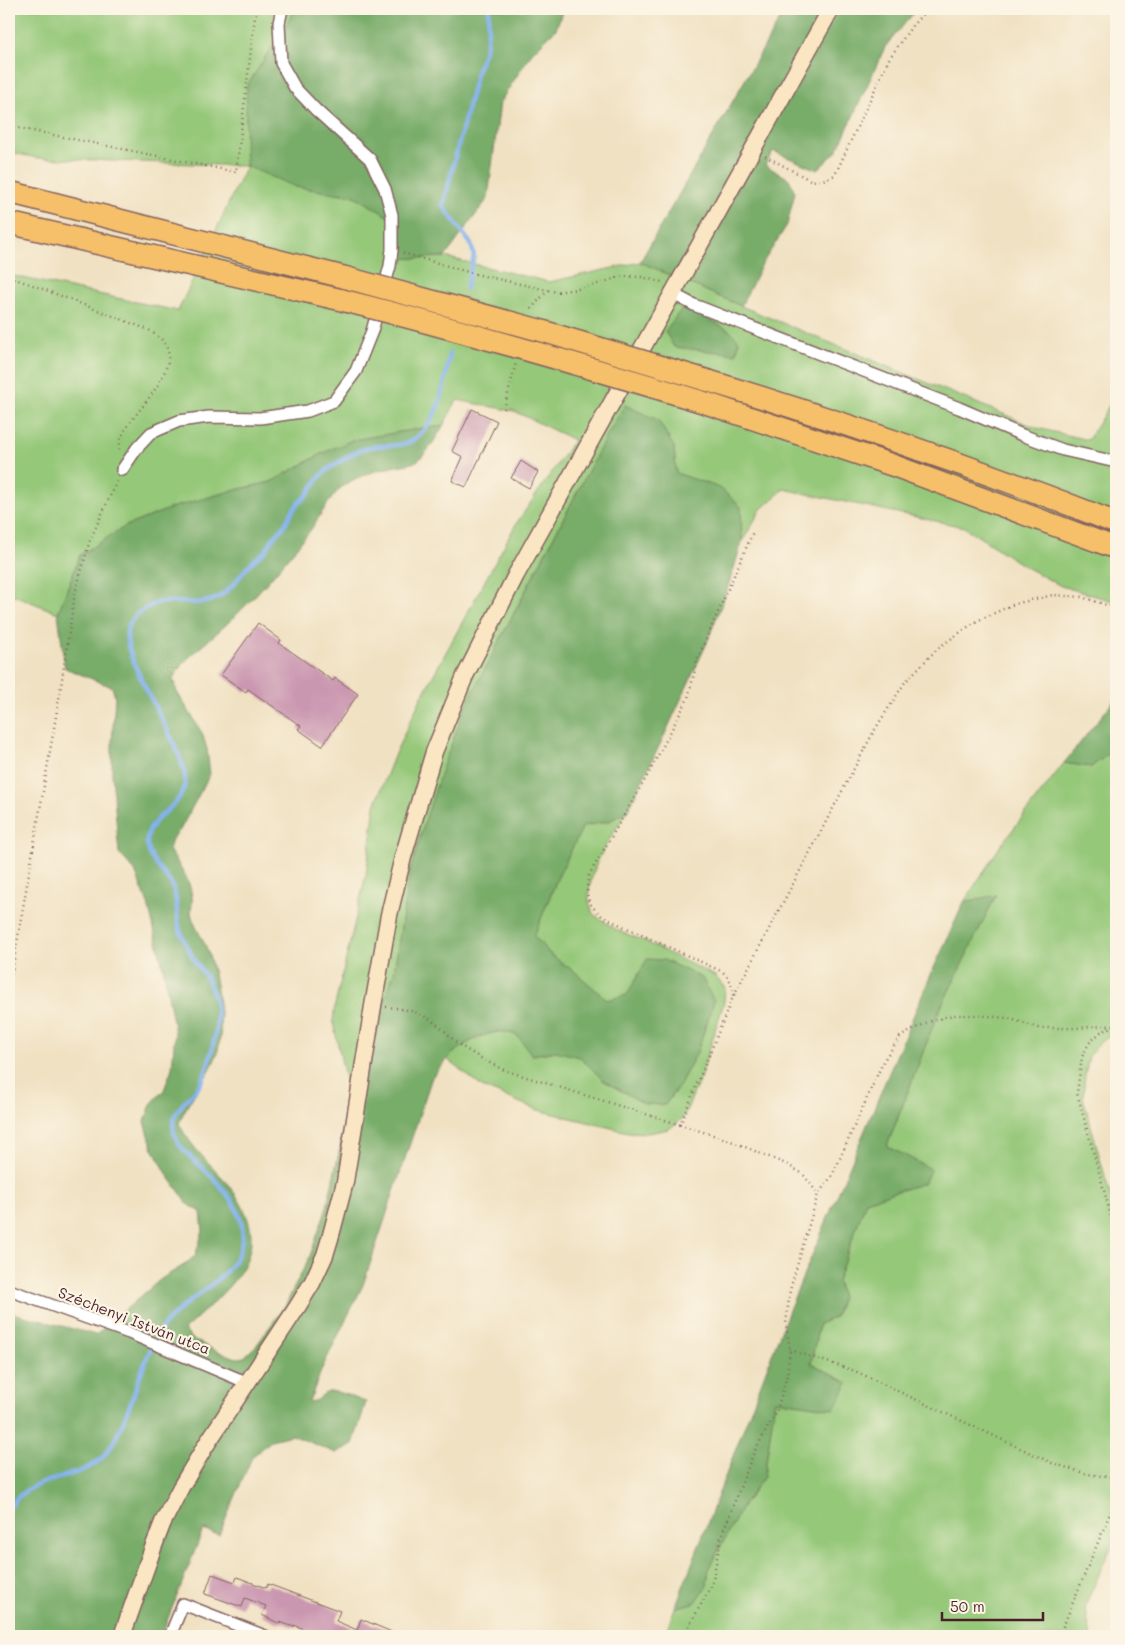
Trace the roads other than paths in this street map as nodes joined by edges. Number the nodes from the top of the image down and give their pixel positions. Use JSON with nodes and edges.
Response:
{"nodes":[{"id":1,"x":282,"y":9,"type":"edge"},
{"id":2,"x":831,"y":9,"type":"edge"},
{"id":3,"x":9,"y":192,"type":"edge"},
{"id":4,"x":9,"y":223,"type":"edge"},
{"id":5,"x":675,"y":291,"type":"junction"},
{"id":6,"x":1116,"y":462,"type":"edge"},
{"id":7,"x":122,"y":470,"type":"road end"},
{"id":8,"x":1116,"y":523,"type":"edge"},
{"id":9,"x":1116,"y":548,"type":"edge"},
{"id":10,"x":9,"y":1290,"type":"edge"},
{"id":11,"x":248,"y":1383,"type":"junction"},
{"id":12,"x":122,"y":1636,"type":"edge"},
{"id":13,"x":170,"y":1636,"type":"edge"},
{"id":14,"x":265,"y":1636,"type":"edge"}],
"edges":[{"from":1,"to":7,"type":"street"},
{"from":2,"to":5,"type":"main road"},
{"from":3,"to":8,"type":"highway","bridge":true},
{"from":4,"to":9,"type":"highway","bridge":true},
{"from":5,"to":6,"type":"street"},
{"from":5,"to":11,"type":"main road"},
{"from":10,"to":11,"type":"street","name":"Széchenyi István utca"},
{"from":11,"to":12,"type":"main road"},
{"from":13,"to":14,"type":"street"}]}
